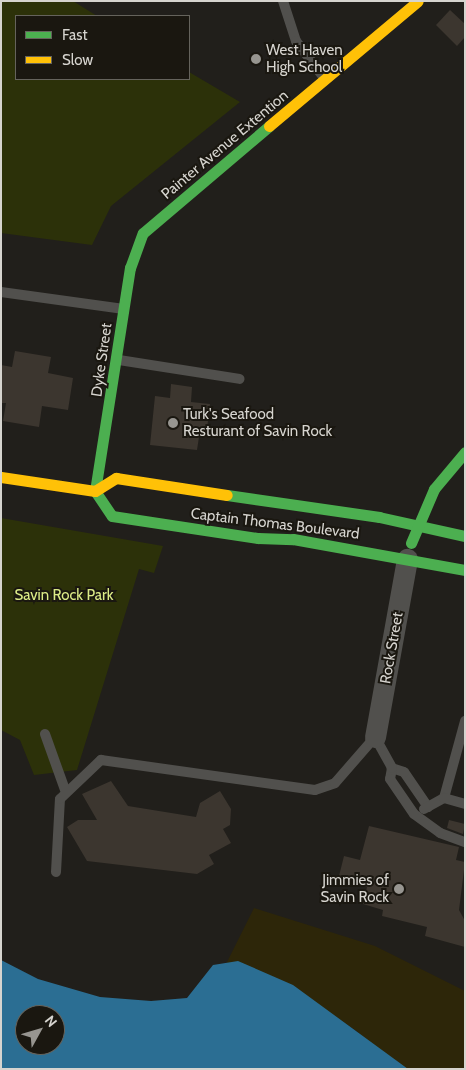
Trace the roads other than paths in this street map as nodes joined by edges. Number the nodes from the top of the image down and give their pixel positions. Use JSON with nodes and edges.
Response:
{"nodes":[{"id":1,"x":283,"y":1,"type":"edge"},
{"id":2,"x":418,"y":1,"type":"edge"},
{"id":3,"x":325,"y":80,"type":"junction"},
{"id":4,"x":143,"y":233,"type":"joint"},
{"id":5,"x":1,"y":292,"type":"edge"},
{"id":6,"x":124,"y":309,"type":"junction"},
{"id":7,"x":118,"y":360,"type":"junction"},
{"id":8,"x":240,"y":379,"type":"dead end"},
{"id":9,"x":465,"y":452,"type":"edge"},
{"id":10,"x":1,"y":477,"type":"edge"},
{"id":11,"x":95,"y":491,"type":"junction"},
{"id":12,"x":417,"y":525,"type":"junction"},
{"id":13,"x":465,"y":536,"type":"edge"},
{"id":14,"x":407,"y":559,"type":"junction"},
{"id":15,"x":465,"y":570,"type":"edge"},
{"id":16,"x":465,"y":721,"type":"edge"},
{"id":17,"x":45,"y":734,"type":"dead end"},
{"id":18,"x":375,"y":737,"type":"junction"},
{"id":19,"x":392,"y":768,"type":"junction"},
{"id":20,"x":65,"y":790,"type":"junction"},
{"id":21,"x":444,"y":798,"type":"junction"},
{"id":22,"x":465,"y":804,"type":"edge"},
{"id":23,"x":428,"y":807,"type":"junction"},
{"id":24,"x":414,"y":814,"type":"junction"},
{"id":25,"x":465,"y":842,"type":"edge"},
{"id":26,"x":56,"y":872,"type":"dead end"}],
"edges":[{"from":1,"to":3,"type":"lane"},
{"from":2,"to":3,"type":"main road","name":"Painter Avenue Extention"},
{"from":3,"to":4,"type":"main road","name":"Painter Avenue Extention"},
{"from":4,"to":6,"type":"main road","name":"Dyke Street"},
{"from":5,"to":6,"type":"lane"},
{"from":6,"to":7,"type":"main road","name":"Dyke Street"},
{"from":7,"to":8,"type":"lane"},
{"from":7,"to":11,"type":"main road","name":"Dyke Street"},
{"from":9,"to":12,"type":"main road"},
{"from":10,"to":11,"type":"main road"},
{"from":11,"to":12,"type":"main road","name":"Captain Thomas Boulevard"},
{"from":11,"to":14,"type":"main road","name":"Captain Thomas Boulevard"},
{"from":12,"to":13,"type":"main road","name":"Captain Thomas Boulevard"},
{"from":12,"to":14,"type":"main road"},
{"from":14,"to":15,"type":"main road","name":"Captain Thomas Boulevard"},
{"from":14,"to":18,"type":"street","name":"Rock Street"},
{"from":16,"to":21,"type":"lane"},
{"from":17,"to":20,"type":"lane"},
{"from":18,"to":19,"type":"lane"},
{"from":18,"to":20,"type":"lane"},
{"from":19,"to":23,"type":"lane"},
{"from":19,"to":24,"type":"lane"},
{"from":20,"to":26,"type":"lane"},
{"from":21,"to":22,"type":"lane"},
{"from":21,"to":23,"type":"lane"},
{"from":23,"to":24,"type":"lane"},
{"from":24,"to":25,"type":"lane"}]}
